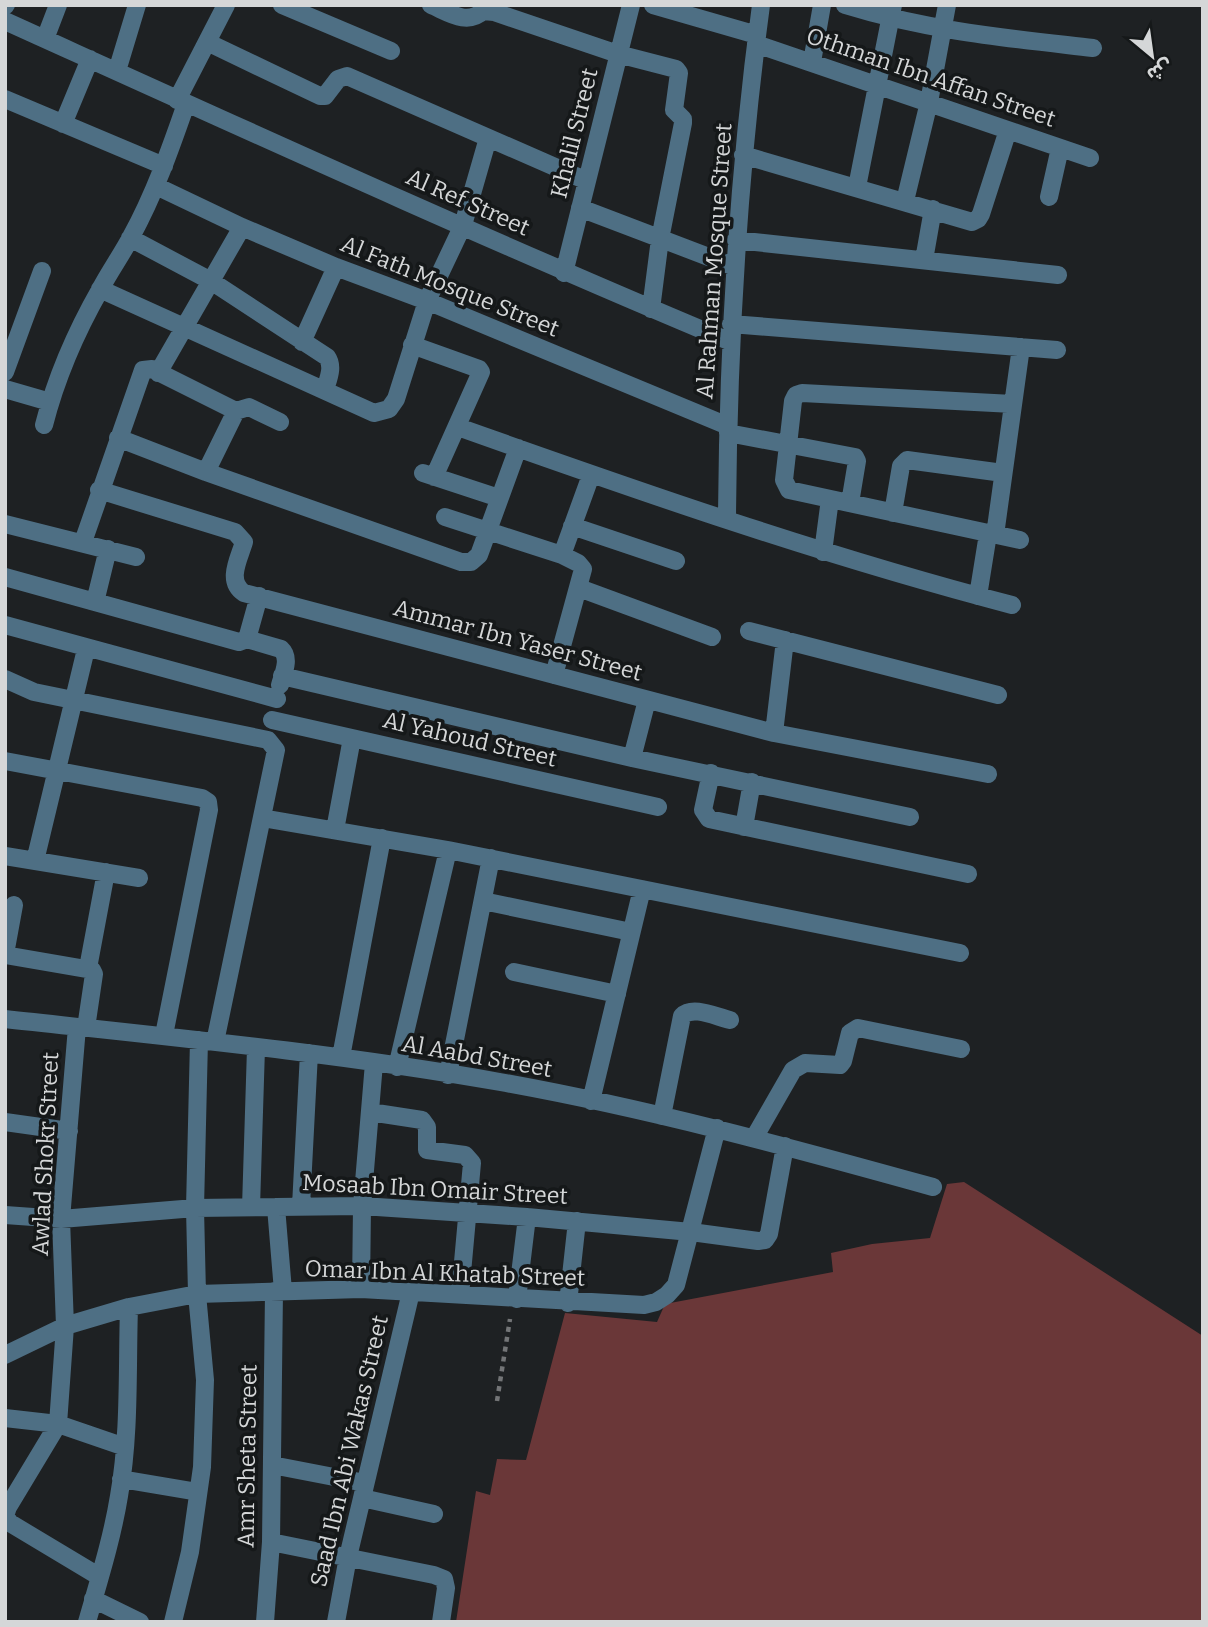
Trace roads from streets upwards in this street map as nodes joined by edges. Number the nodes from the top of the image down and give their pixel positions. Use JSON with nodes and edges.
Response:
{"nodes":[{"id":1,"x":58,"y":5,"type":"edge"},
{"id":2,"x":137,"y":5,"type":"edge"},
{"id":3,"x":226,"y":5,"type":"edge"},
{"id":4,"x":282,"y":5,"type":"edge"},
{"id":5,"x":430,"y":5,"type":"edge"},
{"id":6,"x":631,"y":5,"type":"edge"},
{"id":7,"x":653,"y":5,"type":"edge"},
{"id":8,"x":761,"y":5,"type":"edge"},
{"id":9,"x":822,"y":5,"type":"edge"},
{"id":10,"x":845,"y":5,"type":"edge"},
{"id":11,"x":947,"y":5,"type":"edge"},
{"id":12,"x":484,"y":8,"type":"edge"},
{"id":13,"x":684,"y":10,"type":"edge"},
{"id":14,"x":892,"y":12,"type":"edge"},
{"id":15,"x":5,"y":21,"type":"edge"},
{"id":16,"x":942,"y":30,"type":"junction"},
{"id":17,"x":45,"y":39,"type":"junction"},
{"id":18,"x":756,"y":40,"type":"junction"},
{"id":19,"x":207,"y":42,"type":"junction"},
{"id":20,"x":1093,"y":48,"type":"dead end"},
{"id":21,"x":391,"y":51,"type":"dead end"},
{"id":22,"x":618,"y":54,"type":"junction"},
{"id":23,"x":90,"y":59,"type":"junction"},
{"id":24,"x":812,"y":62,"type":"junction"},
{"id":25,"x":117,"y":71,"type":"junction"},
{"id":26,"x":878,"y":85,"type":"junction"},
{"id":27,"x":5,"y":99,"type":"edge"},
{"id":28,"x":181,"y":102,"type":"junction"},
{"id":29,"x":929,"y":102,"type":"junction"},
{"id":30,"x":64,"y":124,"type":"junction"},
{"id":31,"x":1009,"y":130,"type":"junction"},
{"id":32,"x":488,"y":138,"type":"junction"},
{"id":33,"x":1060,"y":148,"type":"junction"},
{"id":34,"x":743,"y":155,"type":"junction"},
{"id":35,"x":1090,"y":158,"type":"dead end"},
{"id":36,"x":164,"y":166,"type":"junction"},
{"id":37,"x":587,"y":181,"type":"junction"},
{"id":38,"x":156,"y":186,"type":"junction"},
{"id":39,"x":858,"y":187,"type":"junction"},
{"id":40,"x":1049,"y":197,"type":"dead end"},
{"id":41,"x":905,"y":201,"type":"junction"},
{"id":42,"x":580,"y":208,"type":"junction"},
{"id":43,"x":933,"y":209,"type":"junction"},
{"id":44,"x":463,"y":225,"type":"junction"},
{"id":45,"x":242,"y":227,"type":"junction"},
{"id":46,"x":130,"y":238,"type":"junction"},
{"id":47,"x":660,"y":239,"type":"junction"},
{"id":48,"x":736,"y":240,"type":"junction"},
{"id":49,"x":925,"y":261,"type":"junction"},
{"id":50,"x":336,"y":267,"type":"junction"},
{"id":51,"x":735,"y":267,"type":"junction"},
{"id":52,"x":42,"y":271,"type":"dead end"},
{"id":53,"x":564,"y":272,"type":"junction"},
{"id":54,"x":1058,"y":275,"type":"dead end"},
{"id":55,"x":211,"y":281,"type":"junction"},
{"id":56,"x":100,"y":289,"type":"junction"},
{"id":57,"x":427,"y":301,"type":"junction"},
{"id":58,"x":651,"y":309,"type":"junction"},
{"id":59,"x":184,"y":328,"type":"junction"},
{"id":60,"x":731,"y":333,"type":"junction"},
{"id":61,"x":302,"y":342,"type":"junction"},
{"id":62,"x":412,"y":345,"type":"junction"},
{"id":63,"x":1021,"y":347,"type":"junction"},
{"id":64,"x":1057,"y":350,"type":"dead end"},
{"id":65,"x":5,"y":372,"type":"edge"},
{"id":66,"x":158,"y":373,"type":"junction"},
{"id":67,"x":5,"y":389,"type":"edge"},
{"id":68,"x":325,"y":390,"type":"junction"},
{"id":69,"x":50,"y":402,"type":"junction"},
{"id":70,"x":1013,"y":404,"type":"junction"},
{"id":71,"x":236,"y":411,"type":"junction"},
{"id":72,"x":280,"y":422,"type":"dead end"},
{"id":73,"x":44,"y":425,"type":"dead end"},
{"id":74,"x":458,"y":427,"type":"junction"},
{"id":75,"x":728,"y":429,"type":"junction"},
{"id":76,"x":118,"y":438,"type":"junction"},
{"id":77,"x":788,"y":445,"type":"junction"},
{"id":78,"x":518,"y":448,"type":"junction"},
{"id":79,"x":206,"y":472,"type":"junction"},
{"id":80,"x":1003,"y":473,"type":"junction"},
{"id":81,"x":591,"y":475,"type":"junction"},
{"id":82,"x":99,"y":490,"type":"junction"},
{"id":83,"x":499,"y":498,"type":"junction"},
{"id":84,"x":830,"y":499,"type":"junction"},
{"id":85,"x":850,"y":503,"type":"junction"},
{"id":86,"x":893,"y":513,"type":"junction"},
{"id":87,"x":445,"y":517,"type":"dead end"},
{"id":88,"x":727,"y":520,"type":"junction"},
{"id":89,"x":5,"y":524,"type":"edge"},
{"id":90,"x":572,"y":526,"type":"junction"},
{"id":91,"x":487,"y":531,"type":"junction"},
{"id":92,"x":992,"y":534,"type":"junction"},
{"id":93,"x":1020,"y":540,"type":"dead end"},
{"id":94,"x":83,"y":542,"type":"junction"},
{"id":95,"x":108,"y":549,"type":"junction"},
{"id":96,"x":823,"y":552,"type":"junction"},
{"id":97,"x":562,"y":555,"type":"junction"},
{"id":98,"x":136,"y":557,"type":"dead end"},
{"id":99,"x":676,"y":561,"type":"dead end"},
{"id":100,"x":5,"y":577,"type":"edge"},
{"id":101,"x":579,"y":588,"type":"junction"},
{"id":102,"x":259,"y":596,"type":"junction"},
{"id":103,"x":978,"y":596,"type":"junction"},
{"id":104,"x":95,"y":602,"type":"junction"},
{"id":105,"x":1012,"y":605,"type":"dead end"},
{"id":106,"x":5,"y":625,"type":"edge"},
{"id":107,"x":750,"y":631,"type":"dead end"},
{"id":108,"x":712,"y":637,"type":"dead end"},
{"id":109,"x":247,"y":639,"type":"junction"},
{"id":110,"x":785,"y":640,"type":"junction"},
{"id":111,"x":86,"y":649,"type":"junction"},
{"id":112,"x":554,"y":675,"type":"junction"},
{"id":113,"x":282,"y":676,"type":"junction"},
{"id":114,"x":5,"y":679,"type":"edge"},
{"id":115,"x":998,"y":695,"type":"dead end"},
{"id":116,"x":277,"y":699,"type":"junction"},
{"id":117,"x":647,"y":699,"type":"junction"},
{"id":118,"x":74,"y":700,"type":"junction"},
{"id":119,"x":272,"y":720,"type":"junction"},
{"id":120,"x":774,"y":733,"type":"junction"},
{"id":121,"x":352,"y":738,"type":"junction"},
{"id":122,"x":268,"y":740,"type":"junction"},
{"id":123,"x":632,"y":758,"type":"junction"},
{"id":124,"x":5,"y":761,"type":"edge"},
{"id":125,"x":57,"y":771,"type":"junction"},
{"id":126,"x":710,"y":773,"type":"junction"},
{"id":127,"x":988,"y":774,"type":"dead end"},
{"id":128,"x":752,"y":782,"type":"junction"},
{"id":129,"x":658,"y":807,"type":"dead end"},
{"id":130,"x":910,"y":817,"type":"dead end"},
{"id":131,"x":262,"y":818,"type":"junction"},
{"id":132,"x":744,"y":827,"type":"junction"},
{"id":133,"x":335,"y":830,"type":"junction"},
{"id":134,"x":382,"y":838,"type":"junction"},
{"id":135,"x":448,"y":850,"type":"junction"},
{"id":136,"x":5,"y":856,"type":"edge"},
{"id":137,"x":491,"y":858,"type":"junction"},
{"id":138,"x":35,"y":861,"type":"junction"},
{"id":139,"x":106,"y":872,"type":"junction"},
{"id":140,"x":968,"y":874,"type":"dead end"},
{"id":141,"x":139,"y":878,"type":"dead end"},
{"id":142,"x":642,"y":888,"type":"junction"},
{"id":143,"x":483,"y":901,"type":"junction"},
{"id":144,"x":14,"y":905,"type":"dead end"},
{"id":145,"x":631,"y":932,"type":"junction"},
{"id":146,"x":960,"y":953,"type":"dead end"},
{"id":147,"x":5,"y":955,"type":"edge"},
{"id":148,"x":88,"y":968,"type":"junction"},
{"id":149,"x":514,"y":972,"type":"dead end"},
{"id":150,"x":617,"y":994,"type":"junction"},
{"id":151,"x":5,"y":1018,"type":"edge"},
{"id":152,"x":730,"y":1020,"type":"dead end"},
{"id":153,"x":81,"y":1027,"type":"junction"},
{"id":154,"x":164,"y":1035,"type":"junction"},
{"id":155,"x":207,"y":1041,"type":"junction"},
{"id":156,"x":256,"y":1048,"type":"junction"},
{"id":157,"x":961,"y":1049,"type":"dead end"},
{"id":158,"x":309,"y":1053,"type":"junction"},
{"id":159,"x":341,"y":1057,"type":"junction"},
{"id":160,"x":374,"y":1063,"type":"junction"},
{"id":161,"x":397,"y":1067,"type":"junction"},
{"id":162,"x":448,"y":1074,"type":"junction"},
{"id":163,"x":591,"y":1101,"type":"junction"},
{"id":164,"x":370,"y":1112,"type":"junction"},
{"id":165,"x":662,"y":1116,"type":"junction"},
{"id":166,"x":5,"y":1122,"type":"edge"},
{"id":167,"x":717,"y":1128,"type":"junction"},
{"id":168,"x":69,"y":1131,"type":"junction"},
{"id":169,"x":754,"y":1138,"type":"junction"},
{"id":170,"x":785,"y":1146,"type":"junction"},
{"id":171,"x":933,"y":1187,"type":"dead end"},
{"id":172,"x":301,"y":1206,"type":"junction"},
{"id":173,"x":362,"y":1206,"type":"junction"},
{"id":174,"x":251,"y":1207,"type":"junction"},
{"id":175,"x":276,"y":1207,"type":"junction"},
{"id":176,"x":195,"y":1208,"type":"junction"},
{"id":177,"x":467,"y":1213,"type":"junction"},
{"id":178,"x":5,"y":1215,"type":"edge"},
{"id":179,"x":527,"y":1217,"type":"junction"},
{"id":180,"x":61,"y":1219,"type":"junction"},
{"id":181,"x":577,"y":1222,"type":"junction"},
{"id":182,"x":691,"y":1232,"type":"junction"},
{"id":183,"x":360,"y":1289,"type":"junction"},
{"id":184,"x":278,"y":1291,"type":"junction"},
{"id":185,"x":411,"y":1292,"type":"junction"},
{"id":186,"x":197,"y":1294,"type":"junction"},
{"id":187,"x":460,"y":1296,"type":"junction"},
{"id":188,"x":515,"y":1299,"type":"junction"},
{"id":189,"x":568,"y":1303,"type":"junction"},
{"id":190,"x":128,"y":1307,"type":"junction"},
{"id":191,"x":65,"y":1326,"type":"junction"},
{"id":192,"x":5,"y":1355,"type":"edge"},
{"id":193,"x":5,"y":1418,"type":"edge"},
{"id":194,"x":58,"y":1424,"type":"junction"},
{"id":195,"x":125,"y":1447,"type":"junction"},
{"id":196,"x":272,"y":1465,"type":"junction"},
{"id":197,"x":121,"y":1479,"type":"junction"},
{"id":198,"x":364,"y":1491,"type":"junction"},
{"id":199,"x":198,"y":1492,"type":"junction"},
{"id":200,"x":434,"y":1514,"type":"dead end"},
{"id":201,"x":271,"y":1542,"type":"junction"},
{"id":202,"x":348,"y":1558,"type":"junction"},
{"id":203,"x":100,"y":1577,"type":"junction"},
{"id":204,"x":93,"y":1600,"type":"junction"},
{"id":205,"x":87,"y":1622,"type":"edge"},
{"id":206,"x":140,"y":1622,"type":"edge"},
{"id":207,"x":173,"y":1622,"type":"edge"},
{"id":208,"x":265,"y":1622,"type":"edge"},
{"id":209,"x":336,"y":1622,"type":"edge"},
{"id":210,"x":441,"y":1622,"type":"edge"}],
"edges":[{"from":1,"to":17,"type":"street"},
{"from":2,"to":25,"type":"street"},
{"from":3,"to":19,"type":"street"},
{"from":4,"to":21,"type":"street"},
{"from":5,"to":12,"type":"street"},
{"from":6,"to":22,"type":"street","name":"Khalil Street"},
{"from":7,"to":13,"type":"street","name":"Othman Ibn Affan Street"},
{"from":8,"to":18,"type":"street","name":"Al Rahman Mosque Street"},
{"from":9,"to":24,"type":"street"},
{"from":10,"to":14,"type":"street"},
{"from":11,"to":16,"type":"street"},
{"from":12,"to":22,"type":"street"},
{"from":13,"to":18,"type":"street","name":"Othman Ibn Affan Street"},
{"from":14,"to":16,"type":"street"},
{"from":14,"to":26,"type":"street"},
{"from":15,"to":17,"type":"street","name":"Al Ref Street"},
{"from":16,"to":20,"type":"street"},
{"from":16,"to":29,"type":"street"},
{"from":17,"to":23,"type":"street","name":"Al Ref Street"},
{"from":18,"to":24,"type":"street","name":"Othman Ibn Affan Street"},
{"from":18,"to":34,"type":"street","name":"Al Rahman Mosque Street"},
{"from":19,"to":28,"type":"street"},
{"from":19,"to":32,"type":"street"},
{"from":22,"to":37,"type":"street","name":"Khalil Street"},
{"from":22,"to":47,"type":"street"},
{"from":23,"to":25,"type":"street","name":"Al Ref Street"},
{"from":23,"to":30,"type":"street"},
{"from":24,"to":26,"type":"street","name":"Othman Ibn Affan Street"},
{"from":25,"to":28,"type":"street","name":"Al Ref Street"},
{"from":26,"to":29,"type":"street","name":"Othman Ibn Affan Street"},
{"from":26,"to":39,"type":"street"},
{"from":27,"to":30,"type":"street"},
{"from":28,"to":36,"type":"street"},
{"from":28,"to":44,"type":"street","name":"Al Ref Street"},
{"from":29,"to":31,"type":"street","name":"Othman Ibn Affan Street"},
{"from":29,"to":41,"type":"street"},
{"from":30,"to":36,"type":"street"},
{"from":31,"to":33,"type":"street","name":"Othman Ibn Affan Street"},
{"from":31,"to":43,"type":"street"},
{"from":32,"to":37,"type":"street"},
{"from":32,"to":44,"type":"street"},
{"from":33,"to":35,"type":"street","name":"Othman Ibn Affan Street"},
{"from":33,"to":40,"type":"street"},
{"from":34,"to":39,"type":"street"},
{"from":34,"to":48,"type":"street","name":"Al Rahman Mosque Street"},
{"from":36,"to":38,"type":"street"},
{"from":37,"to":42,"type":"street","name":"Khalil Street"},
{"from":38,"to":45,"type":"street","name":"Al Fath Mosque Street"},
{"from":38,"to":46,"type":"street"},
{"from":39,"to":41,"type":"street"},
{"from":41,"to":43,"type":"street"},
{"from":42,"to":47,"type":"street"},
{"from":42,"to":53,"type":"street","name":"Khalil Street"},
{"from":43,"to":49,"type":"street"},
{"from":44,"to":53,"type":"street","name":"Al Ref Street"},
{"from":44,"to":57,"type":"street"},
{"from":45,"to":50,"type":"street","name":"Al Fath Mosque Street"},
{"from":45,"to":55,"type":"street"},
{"from":46,"to":55,"type":"street"},
{"from":46,"to":56,"type":"street"},
{"from":47,"to":51,"type":"street"},
{"from":47,"to":58,"type":"street"},
{"from":48,"to":49,"type":"street"},
{"from":48,"to":51,"type":"street","name":"Al Rahman Mosque Street"},
{"from":49,"to":54,"type":"street"},
{"from":50,"to":57,"type":"street","name":"Al Fath Mosque Street"},
{"from":50,"to":61,"type":"street"},
{"from":51,"to":60,"type":"street","name":"Al Rahman Mosque Street"},
{"from":52,"to":65,"type":"street"},
{"from":53,"to":58,"type":"street","name":"Al Ref Street"},
{"from":55,"to":59,"type":"street"},
{"from":55,"to":61,"type":"street"},
{"from":56,"to":59,"type":"street"},
{"from":56,"to":69,"type":"street"},
{"from":57,"to":62,"type":"street"},
{"from":57,"to":75,"type":"street","name":"Al Fath Mosque Street"},
{"from":58,"to":60,"type":"street","name":"Al Ref Street"},
{"from":59,"to":66,"type":"street"},
{"from":59,"to":68,"type":"street"},
{"from":60,"to":63,"type":"street","name":"Al Ref Street"},
{"from":60,"to":75,"type":"street","name":"Al Rahman Mosque Street"},
{"from":61,"to":68,"type":"street"},
{"from":62,"to":68,"type":"street"},
{"from":62,"to":74,"type":"street"},
{"from":63,"to":64,"type":"street","name":"Al Ref Street"},
{"from":63,"to":70,"type":"street"},
{"from":66,"to":71,"type":"street"},
{"from":66,"to":76,"type":"street"},
{"from":67,"to":69,"type":"street"},
{"from":69,"to":73,"type":"street"},
{"from":70,"to":77,"type":"street"},
{"from":70,"to":80,"type":"street"},
{"from":71,"to":72,"type":"street"},
{"from":71,"to":79,"type":"street"},
{"from":74,"to":78,"type":"street"},
{"from":74,"to":83,"type":"street"},
{"from":75,"to":77,"type":"street","name":"Al Fath Mosque Street"},
{"from":75,"to":88,"type":"street","name":"Al Rahman Mosque Street"},
{"from":76,"to":79,"type":"street"},
{"from":76,"to":82,"type":"street"},
{"from":77,"to":84,"type":"street"},
{"from":77,"to":85,"type":"street","name":"Al Fath Mosque Street"},
{"from":78,"to":81,"type":"street"},
{"from":78,"to":83,"type":"street"},
{"from":79,"to":91,"type":"street"},
{"from":80,"to":86,"type":"street"},
{"from":80,"to":92,"type":"street"},
{"from":81,"to":88,"type":"street"},
{"from":81,"to":90,"type":"street"},
{"from":82,"to":94,"type":"street"},
{"from":82,"to":102,"type":"street","name":"Ammar Ibn Yaser Street"},
{"from":83,"to":91,"type":"street"},
{"from":84,"to":85,"type":"street"},
{"from":84,"to":96,"type":"street"},
{"from":85,"to":86,"type":"street"},
{"from":86,"to":92,"type":"street"},
{"from":87,"to":91,"type":"street"},
{"from":88,"to":96,"type":"street"},
{"from":89,"to":94,"type":"street"},
{"from":90,"to":97,"type":"street"},
{"from":90,"to":99,"type":"street"},
{"from":91,"to":97,"type":"street"},
{"from":92,"to":93,"type":"street"},
{"from":92,"to":103,"type":"street"},
{"from":94,"to":95,"type":"street"},
{"from":95,"to":98,"type":"street"},
{"from":95,"to":104,"type":"street"},
{"from":96,"to":103,"type":"street"},
{"from":97,"to":101,"type":"street"},
{"from":100,"to":104,"type":"street"},
{"from":101,"to":108,"type":"street"},
{"from":101,"to":112,"type":"street"},
{"from":102,"to":109,"type":"street"},
{"from":102,"to":112,"type":"street","name":"Ammar Ibn Yaser Street"},
{"from":103,"to":105,"type":"street"},
{"from":104,"to":109,"type":"street"},
{"from":106,"to":111,"type":"street"},
{"from":107,"to":110,"type":"street"},
{"from":109,"to":113,"type":"street"},
{"from":110,"to":115,"type":"street"},
{"from":110,"to":120,"type":"street"},
{"from":111,"to":116,"type":"street"},
{"from":111,"to":118,"type":"street"},
{"from":112,"to":117,"type":"street","name":"Ammar Ibn Yaser Street"},
{"from":113,"to":116,"type":"street"},
{"from":113,"to":123,"type":"street"},
{"from":114,"to":118,"type":"street"},
{"from":116,"to":119,"type":"street"},
{"from":117,"to":120,"type":"street","name":"Ammar Ibn Yaser Street"},
{"from":117,"to":123,"type":"street"},
{"from":118,"to":122,"type":"street"},
{"from":118,"to":125,"type":"street"},
{"from":119,"to":121,"type":"street","name":"Al Yahoud Street"},
{"from":119,"to":122,"type":"street"},
{"from":120,"to":127,"type":"street","name":"Ammar Ibn Yaser Street"},
{"from":121,"to":129,"type":"street","name":"Al Yahoud Street"},
{"from":121,"to":133,"type":"street"},
{"from":122,"to":131,"type":"street"},
{"from":123,"to":126,"type":"street"},
{"from":124,"to":125,"type":"street"},
{"from":125,"to":138,"type":"street"},
{"from":125,"to":154,"type":"street"},
{"from":126,"to":128,"type":"street"},
{"from":126,"to":132,"type":"street"},
{"from":128,"to":130,"type":"street"},
{"from":128,"to":132,"type":"street"},
{"from":131,"to":133,"type":"street"},
{"from":131,"to":155,"type":"street"},
{"from":132,"to":140,"type":"street"},
{"from":133,"to":134,"type":"street"},
{"from":134,"to":135,"type":"street"},
{"from":134,"to":159,"type":"street"},
{"from":135,"to":137,"type":"street"},
{"from":135,"to":161,"type":"street"},
{"from":136,"to":138,"type":"street"},
{"from":137,"to":142,"type":"street"},
{"from":137,"to":143,"type":"street"},
{"from":138,"to":139,"type":"street"},
{"from":139,"to":141,"type":"street"},
{"from":139,"to":148,"type":"street"},
{"from":142,"to":145,"type":"street"},
{"from":142,"to":146,"type":"street"},
{"from":143,"to":145,"type":"street"},
{"from":143,"to":162,"type":"street"},
{"from":144,"to":147,"type":"street"},
{"from":145,"to":150,"type":"street"},
{"from":147,"to":148,"type":"street"},
{"from":148,"to":153,"type":"street","name":"Awlad Shokr Street"},
{"from":149,"to":150,"type":"street"},
{"from":150,"to":163,"type":"street"},
{"from":151,"to":153,"type":"street","name":"Al Aabd Street"},
{"from":152,"to":165,"type":"street"},
{"from":153,"to":154,"type":"street","name":"Al Aabd Street"},
{"from":153,"to":168,"type":"street","name":"Awlad Shokr Street"},
{"from":154,"to":155,"type":"street","name":"Al Aabd Street"},
{"from":155,"to":156,"type":"street","name":"Al Aabd Street"},
{"from":155,"to":176,"type":"street"},
{"from":156,"to":158,"type":"street","name":"Al Aabd Street"},
{"from":156,"to":174,"type":"street"},
{"from":157,"to":169,"type":"street"},
{"from":158,"to":159,"type":"street","name":"Al Aabd Street"},
{"from":158,"to":172,"type":"street"},
{"from":159,"to":160,"type":"street","name":"Al Aabd Street"},
{"from":160,"to":161,"type":"street","name":"Al Aabd Street"},
{"from":160,"to":164,"type":"street"},
{"from":161,"to":162,"type":"street","name":"Al Aabd Street"},
{"from":162,"to":163,"type":"street","name":"Al Aabd Street"},
{"from":163,"to":165,"type":"street","name":"Al Aabd Street"},
{"from":164,"to":173,"type":"street"},
{"from":164,"to":177,"type":"street"},
{"from":165,"to":167,"type":"street","name":"Al Aabd Street"},
{"from":166,"to":168,"type":"street"},
{"from":167,"to":169,"type":"street","name":"Al Aabd Street"},
{"from":167,"to":182,"type":"street"},
{"from":168,"to":180,"type":"street","name":"Awlad Shokr Street"},
{"from":169,"to":170,"type":"street","name":"Al Aabd Street"},
{"from":170,"to":171,"type":"street","name":"Al Aabd Street"},
{"from":170,"to":182,"type":"street","name":"Mosaab Ibn Omair Street"},
{"from":172,"to":173,"type":"street","name":"Mosaab Ibn Omair Street"},
{"from":172,"to":175,"type":"street","name":"Mosaab Ibn Omair Street"},
{"from":173,"to":177,"type":"street","name":"Mosaab Ibn Omair Street"},
{"from":173,"to":183,"type":"street"},
{"from":174,"to":175,"type":"street","name":"Mosaab Ibn Omair Street"},
{"from":174,"to":176,"type":"street","name":"Mosaab Ibn Omair Street"},
{"from":175,"to":184,"type":"street","name":"Amr Sheta Street"},
{"from":176,"to":180,"type":"street","name":"Mosaab Ibn Omair Street"},
{"from":176,"to":186,"type":"street"},
{"from":177,"to":179,"type":"street","name":"Mosaab Ibn Omair Street"},
{"from":177,"to":187,"type":"street"},
{"from":178,"to":180,"type":"street","name":"Mosaab Ibn Omair Street"},
{"from":179,"to":181,"type":"street","name":"Mosaab Ibn Omair Street"},
{"from":179,"to":188,"type":"street"},
{"from":180,"to":191,"type":"street","name":"Awlad Shokr Street"},
{"from":181,"to":182,"type":"street","name":"Mosaab Ibn Omair Street"},
{"from":181,"to":189,"type":"street"},
{"from":182,"to":189,"type":"street","name":"Omar Ibn Al Khatab Street"},
{"from":183,"to":184,"type":"street","name":"Omar Ibn Al Khatab Street"},
{"from":183,"to":185,"type":"street","name":"Omar Ibn Al Khatab Street"},
{"from":184,"to":186,"type":"street","name":"Omar Ibn Al Khatab Street"},
{"from":184,"to":196,"type":"street","name":"Amr Sheta Street"},
{"from":185,"to":187,"type":"street","name":"Omar Ibn Al Khatab Street"},
{"from":185,"to":198,"type":"street","name":"Saad Ibn Abi Wakas Street"},
{"from":186,"to":190,"type":"street","name":"Omar Ibn Al Khatab Street"},
{"from":186,"to":199,"type":"street"},
{"from":187,"to":188,"type":"street","name":"Omar Ibn Al Khatab Street"},
{"from":188,"to":189,"type":"street","name":"Omar Ibn Al Khatab Street"},
{"from":190,"to":191,"type":"street","name":"Omar Ibn Al Khatab Street"},
{"from":190,"to":195,"type":"street"},
{"from":191,"to":192,"type":"street","name":"Omar Ibn Al Khatab Street"},
{"from":191,"to":194,"type":"street","name":"Awlad Shokr Street"},
{"from":193,"to":194,"type":"street"},
{"from":194,"to":195,"type":"street"},
{"from":194,"to":203,"type":"street"},
{"from":195,"to":197,"type":"street"},
{"from":196,"to":198,"type":"street"},
{"from":196,"to":201,"type":"street","name":"Amr Sheta Street"},
{"from":197,"to":199,"type":"street"},
{"from":197,"to":203,"type":"street"},
{"from":198,"to":200,"type":"street"},
{"from":198,"to":202,"type":"street","name":"Saad Ibn Abi Wakas Street"},
{"from":199,"to":207,"type":"street"},
{"from":201,"to":202,"type":"street"},
{"from":201,"to":208,"type":"street","name":"Amr Sheta Street"},
{"from":202,"to":209,"type":"street","name":"Saad Ibn Abi Wakas Street"},
{"from":202,"to":210,"type":"street"},
{"from":203,"to":204,"type":"street"},
{"from":204,"to":205,"type":"street"},
{"from":204,"to":206,"type":"street"}]}
